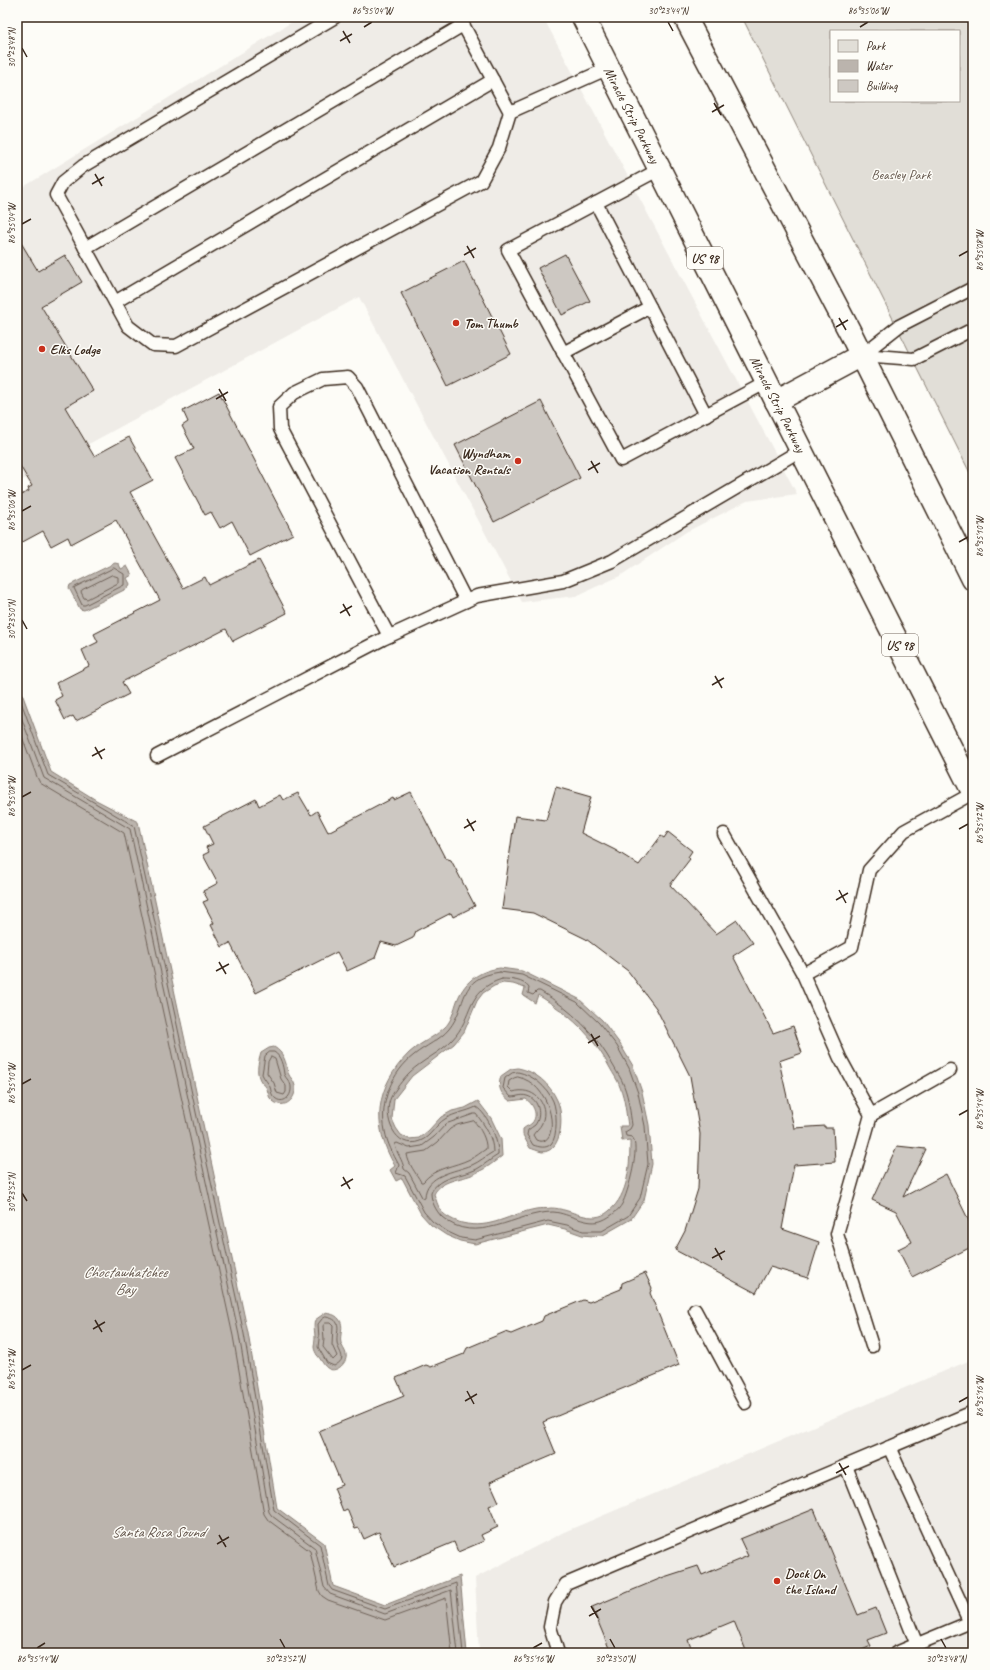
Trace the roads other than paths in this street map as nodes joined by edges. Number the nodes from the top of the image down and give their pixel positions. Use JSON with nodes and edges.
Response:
{"nodes":[{"id":1,"x":335,"y":17,"type":"edge"},
{"id":2,"x":583,"y":17,"type":"edge"},
{"id":3,"x":685,"y":17,"type":"edge"},
{"id":4,"x":461,"y":21,"type":"edge"},
{"id":5,"x":609,"y":68,"type":"junction"},
{"id":6,"x":493,"y":80,"type":"junction"},
{"id":7,"x":510,"y":112,"type":"junction"},
{"id":8,"x":660,"y":169,"type":"junction"},
{"id":9,"x":596,"y":203,"type":"junction"},
{"id":10,"x":85,"y":248,"type":"junction"},
{"id":11,"x":973,"y":288,"type":"edge"},
{"id":12,"x":115,"y":302,"type":"junction"},
{"id":13,"x":650,"y":306,"type":"junction"},
{"id":14,"x":973,"y":329,"type":"edge"},
{"id":15,"x":563,"y":353,"type":"junction"},
{"id":16,"x":862,"y":355,"type":"junction"},
{"id":17,"x":771,"y":391,"type":"junction"},
{"id":18,"x":706,"y":415,"type":"junction"},
{"id":19,"x":801,"y":450,"type":"junction"},
{"id":20,"x":973,"y":580,"type":"edge"},
{"id":21,"x":466,"y":601,"type":"junction"},
{"id":22,"x":389,"y":636,"type":"junction"},
{"id":23,"x":157,"y":756,"type":"dead end"},
{"id":24,"x":973,"y":793,"type":"edge"},
{"id":25,"x":724,"y":834,"type":"dead end"},
{"id":26,"x":803,"y":974,"type":"junction"},
{"id":27,"x":950,"y":1070,"type":"dead end"},
{"id":28,"x":871,"y":1115,"type":"junction"},
{"id":29,"x":695,"y":1310,"type":"dead end"},
{"id":30,"x":872,"y":1346,"type":"dead end"},
{"id":31,"x":745,"y":1403,"type":"dead end"},
{"id":32,"x":973,"y":1412,"type":"edge"},
{"id":33,"x":890,"y":1447,"type":"junction"},
{"id":34,"x":846,"y":1466,"type":"junction"},
{"id":35,"x":971,"y":1622,"type":"edge"},
{"id":36,"x":917,"y":1645,"type":"junction"},
{"id":37,"x":558,"y":1653,"type":"edge"},
{"id":38,"x":896,"y":1653,"type":"edge"}],
"edges":[{"from":1,"to":10,"type":"lane"},
{"from":2,"to":5,"type":"highway","name":"Miracle Strip Parkway","number":"US 98"},
{"from":3,"to":16,"type":"highway"},
{"from":4,"to":6,"type":"lane"},
{"from":4,"to":10,"type":"lane"},
{"from":5,"to":7,"type":"lane"},
{"from":5,"to":8,"type":"highway","name":"Miracle Strip Parkway","number":"US 98"},
{"from":6,"to":7,"type":"lane"},
{"from":6,"to":12,"type":"lane"},
{"from":7,"to":12,"type":"lane"},
{"from":8,"to":9,"type":"lane"},
{"from":8,"to":17,"type":"highway","name":"Miracle Strip Parkway","number":"US 98"},
{"from":9,"to":13,"type":"lane"},
{"from":9,"to":15,"type":"lane"},
{"from":10,"to":12,"type":"lane"},
{"from":11,"to":16,"type":"lane"},
{"from":13,"to":15,"type":"lane"},
{"from":13,"to":18,"type":"lane"},
{"from":14,"to":16,"type":"lane"},
{"from":15,"to":18,"type":"lane"},
{"from":16,"to":17,"type":"highway"},
{"from":16,"to":20,"type":"highway"},
{"from":17,"to":18,"type":"lane"},
{"from":17,"to":19,"type":"highway","name":"Miracle Strip Parkway","number":"US 98"},
{"from":19,"to":21,"type":"lane"},
{"from":19,"to":24,"type":"highway","name":"Miracle Strip Parkway","number":"US 98"},
{"from":21,"to":22,"type":"lane"},
{"from":21,"to":22,"type":"lane"},
{"from":22,"to":23,"type":"lane"},
{"from":24,"to":26,"type":"lane"},
{"from":25,"to":26,"type":"lane"},
{"from":26,"to":28,"type":"lane"},
{"from":27,"to":28,"type":"lane"},
{"from":28,"to":30,"type":"lane"},
{"from":29,"to":31,"type":"lane"},
{"from":32,"to":33,"type":"lane"},
{"from":33,"to":34,"type":"lane"},
{"from":33,"to":35,"type":"lane"},
{"from":34,"to":36,"type":"lane"},
{"from":34,"to":37,"type":"lane"},
{"from":35,"to":36,"type":"lane"},
{"from":36,"to":38,"type":"lane"}]}
